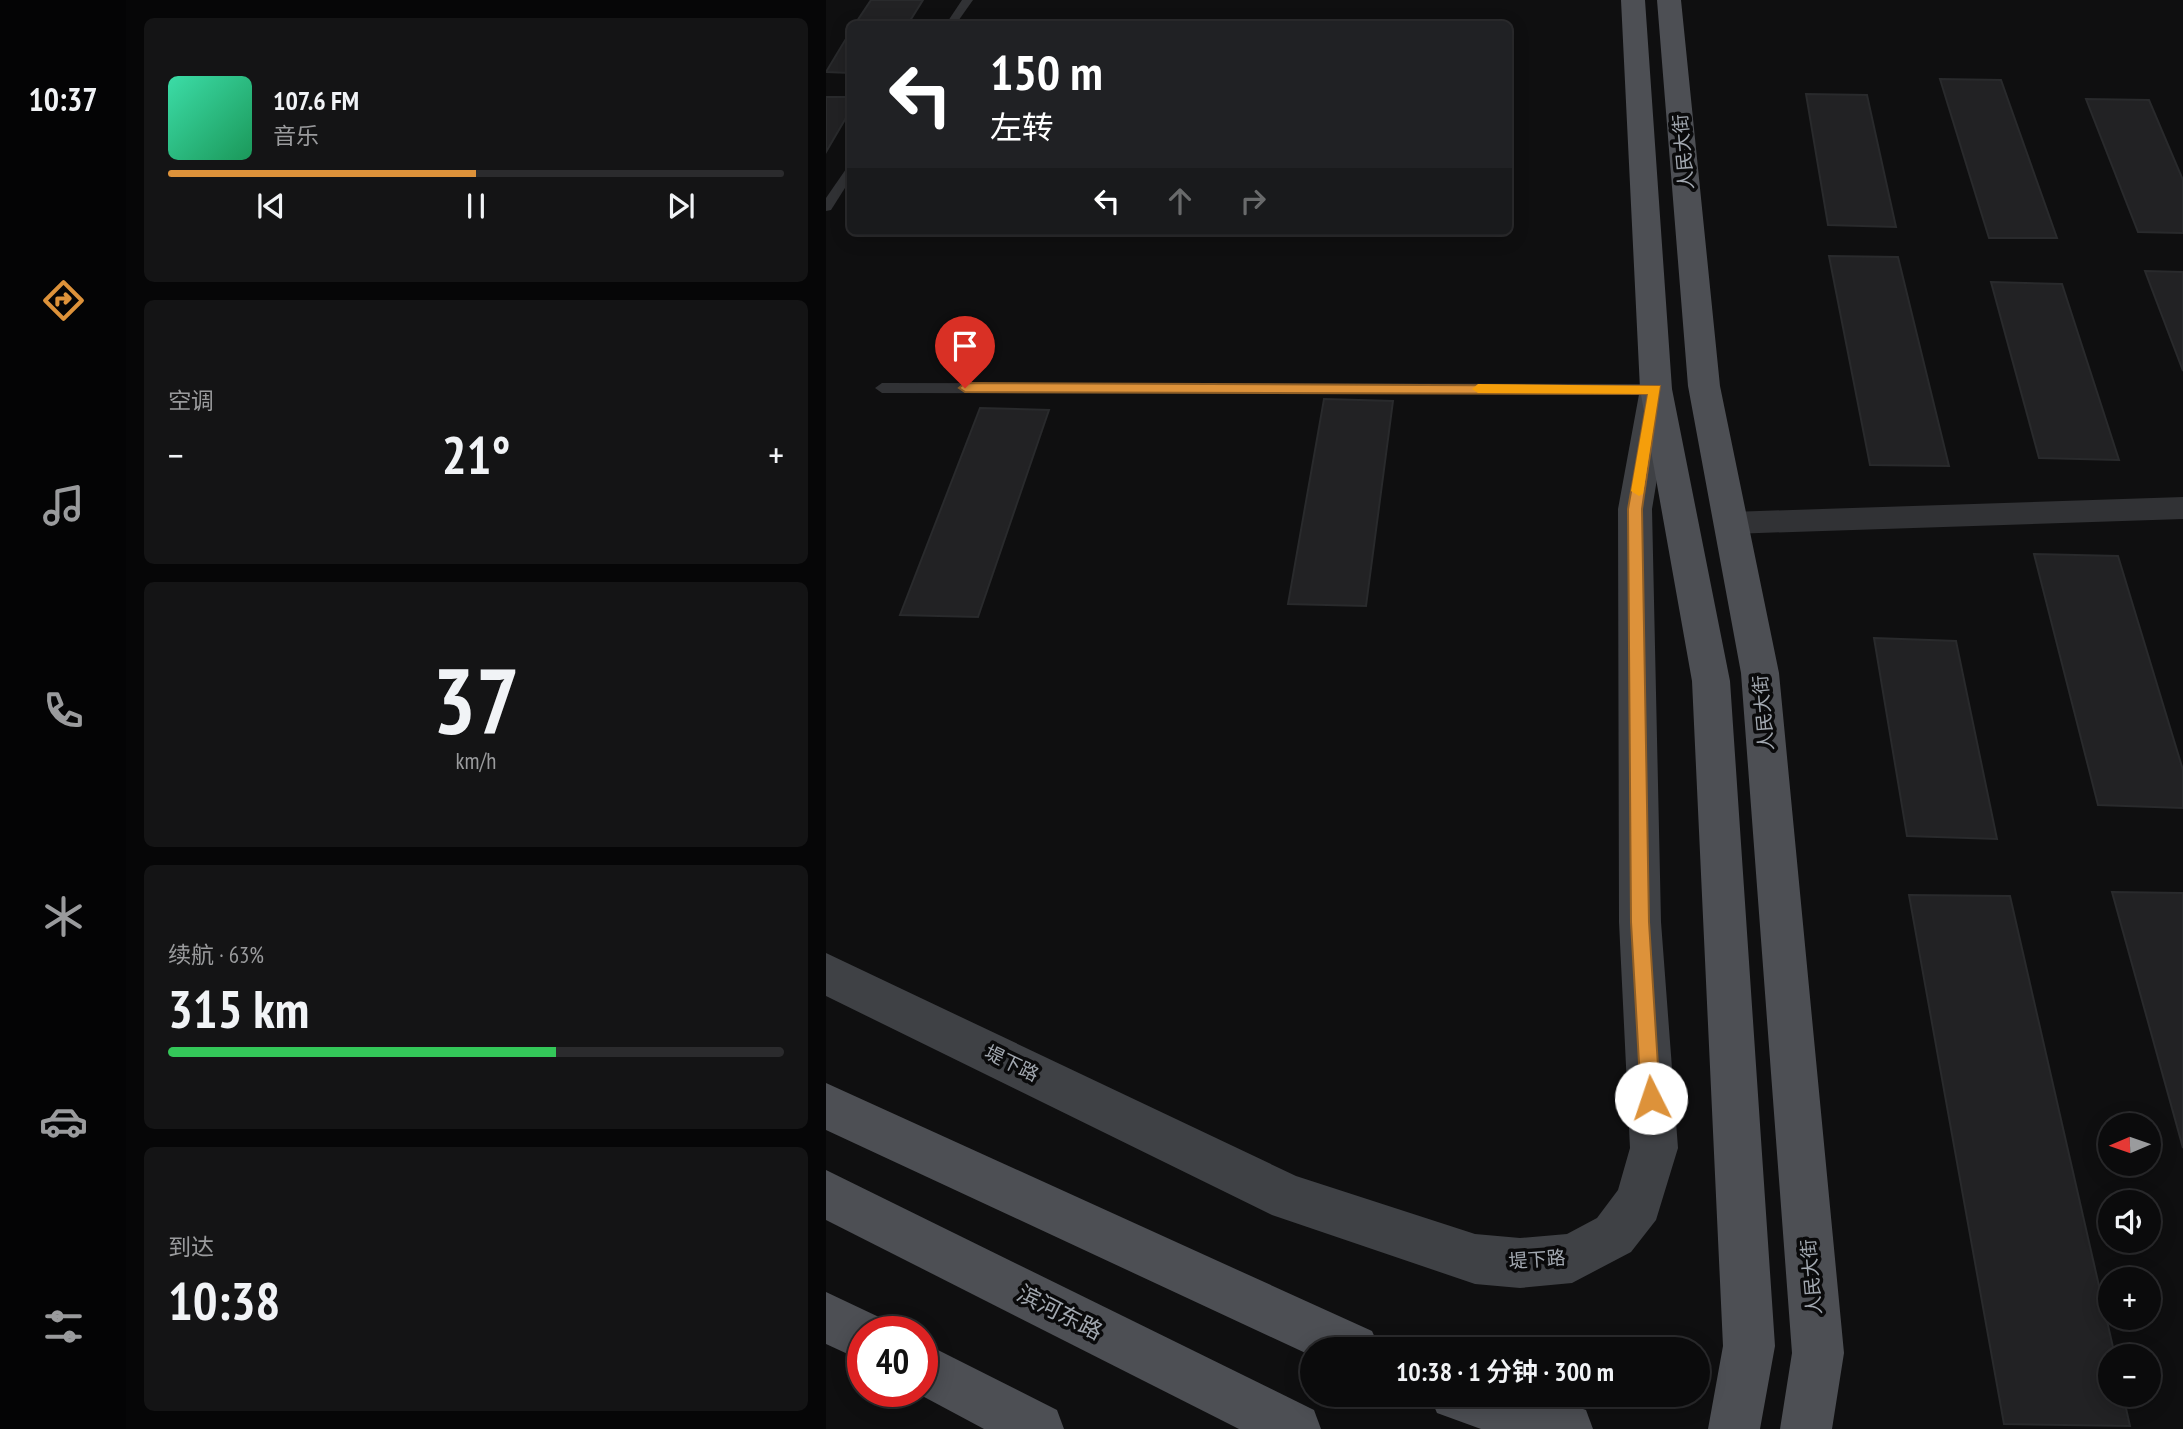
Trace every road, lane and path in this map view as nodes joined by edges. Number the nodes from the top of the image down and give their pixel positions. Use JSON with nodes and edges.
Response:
{"nodes":[{"id":1,"x":968,"y":0,"type":"edge"},
{"id":2,"x":1633,"y":0,"type":"edge"},
{"id":3,"x":1669,"y":0,"type":"edge"},
{"id":4,"x":953,"y":21,"type":"edge"},
{"id":5,"x":847,"y":176,"type":"edge"},
{"id":6,"x":826,"y":207,"type":"edge"},
{"id":7,"x":882,"y":388,"type":"dead end"},
{"id":8,"x":1656,"y":389,"type":"junction"},
{"id":9,"x":2183,"y":508,"type":"edge"},
{"id":10,"x":1731,"y":523,"type":"junction"},
{"id":11,"x":826,"y":974,"type":"edge"},
{"id":12,"x":826,"y":1106,"type":"edge"},
{"id":13,"x":826,"y":1194,"type":"edge"},
{"id":14,"x":826,"y":1317,"type":"edge"},
{"id":15,"x":847,"y":1328,"type":"edge"},
{"id":16,"x":1328,"y":1337,"type":"edge"},
{"id":17,"x":938,"y":1376,"type":"edge"},
{"id":18,"x":1473,"y":1407,"type":"edge"},
{"id":19,"x":1494,"y":1407,"type":"edge"},
{"id":20,"x":1038,"y":1429,"type":"edge"},
{"id":21,"x":1295,"y":1429,"type":"edge"},
{"id":22,"x":1507,"y":1429,"type":"edge"},
{"id":23,"x":1567,"y":1429,"type":"edge"},
{"id":24,"x":1734,"y":1429,"type":"edge"},
{"id":25,"x":1806,"y":1429,"type":"edge"}],
"edges":[{"from":1,"to":4,"type":"lane"},
{"from":2,"to":8,"type":"main road","name":"人民大街"},
{"from":3,"to":10,"type":"main road","name":"人民大街"},
{"from":5,"to":6,"type":"lane"},
{"from":7,"to":8,"type":"lane"},
{"from":8,"to":11,"type":"street","name":"堤下路"},
{"from":8,"to":24,"type":"main road","name":"人民大街"},
{"from":9,"to":10,"type":"street"},
{"from":10,"to":25,"type":"main road","name":"人民大街"},
{"from":12,"to":16,"type":"main road"},
{"from":13,"to":21,"type":"main road","name":"滨河东路"},
{"from":14,"to":15,"type":"main road"},
{"from":17,"to":20,"type":"main road"},
{"from":18,"to":22,"type":"main road"},
{"from":19,"to":23,"type":"main road"}]}
